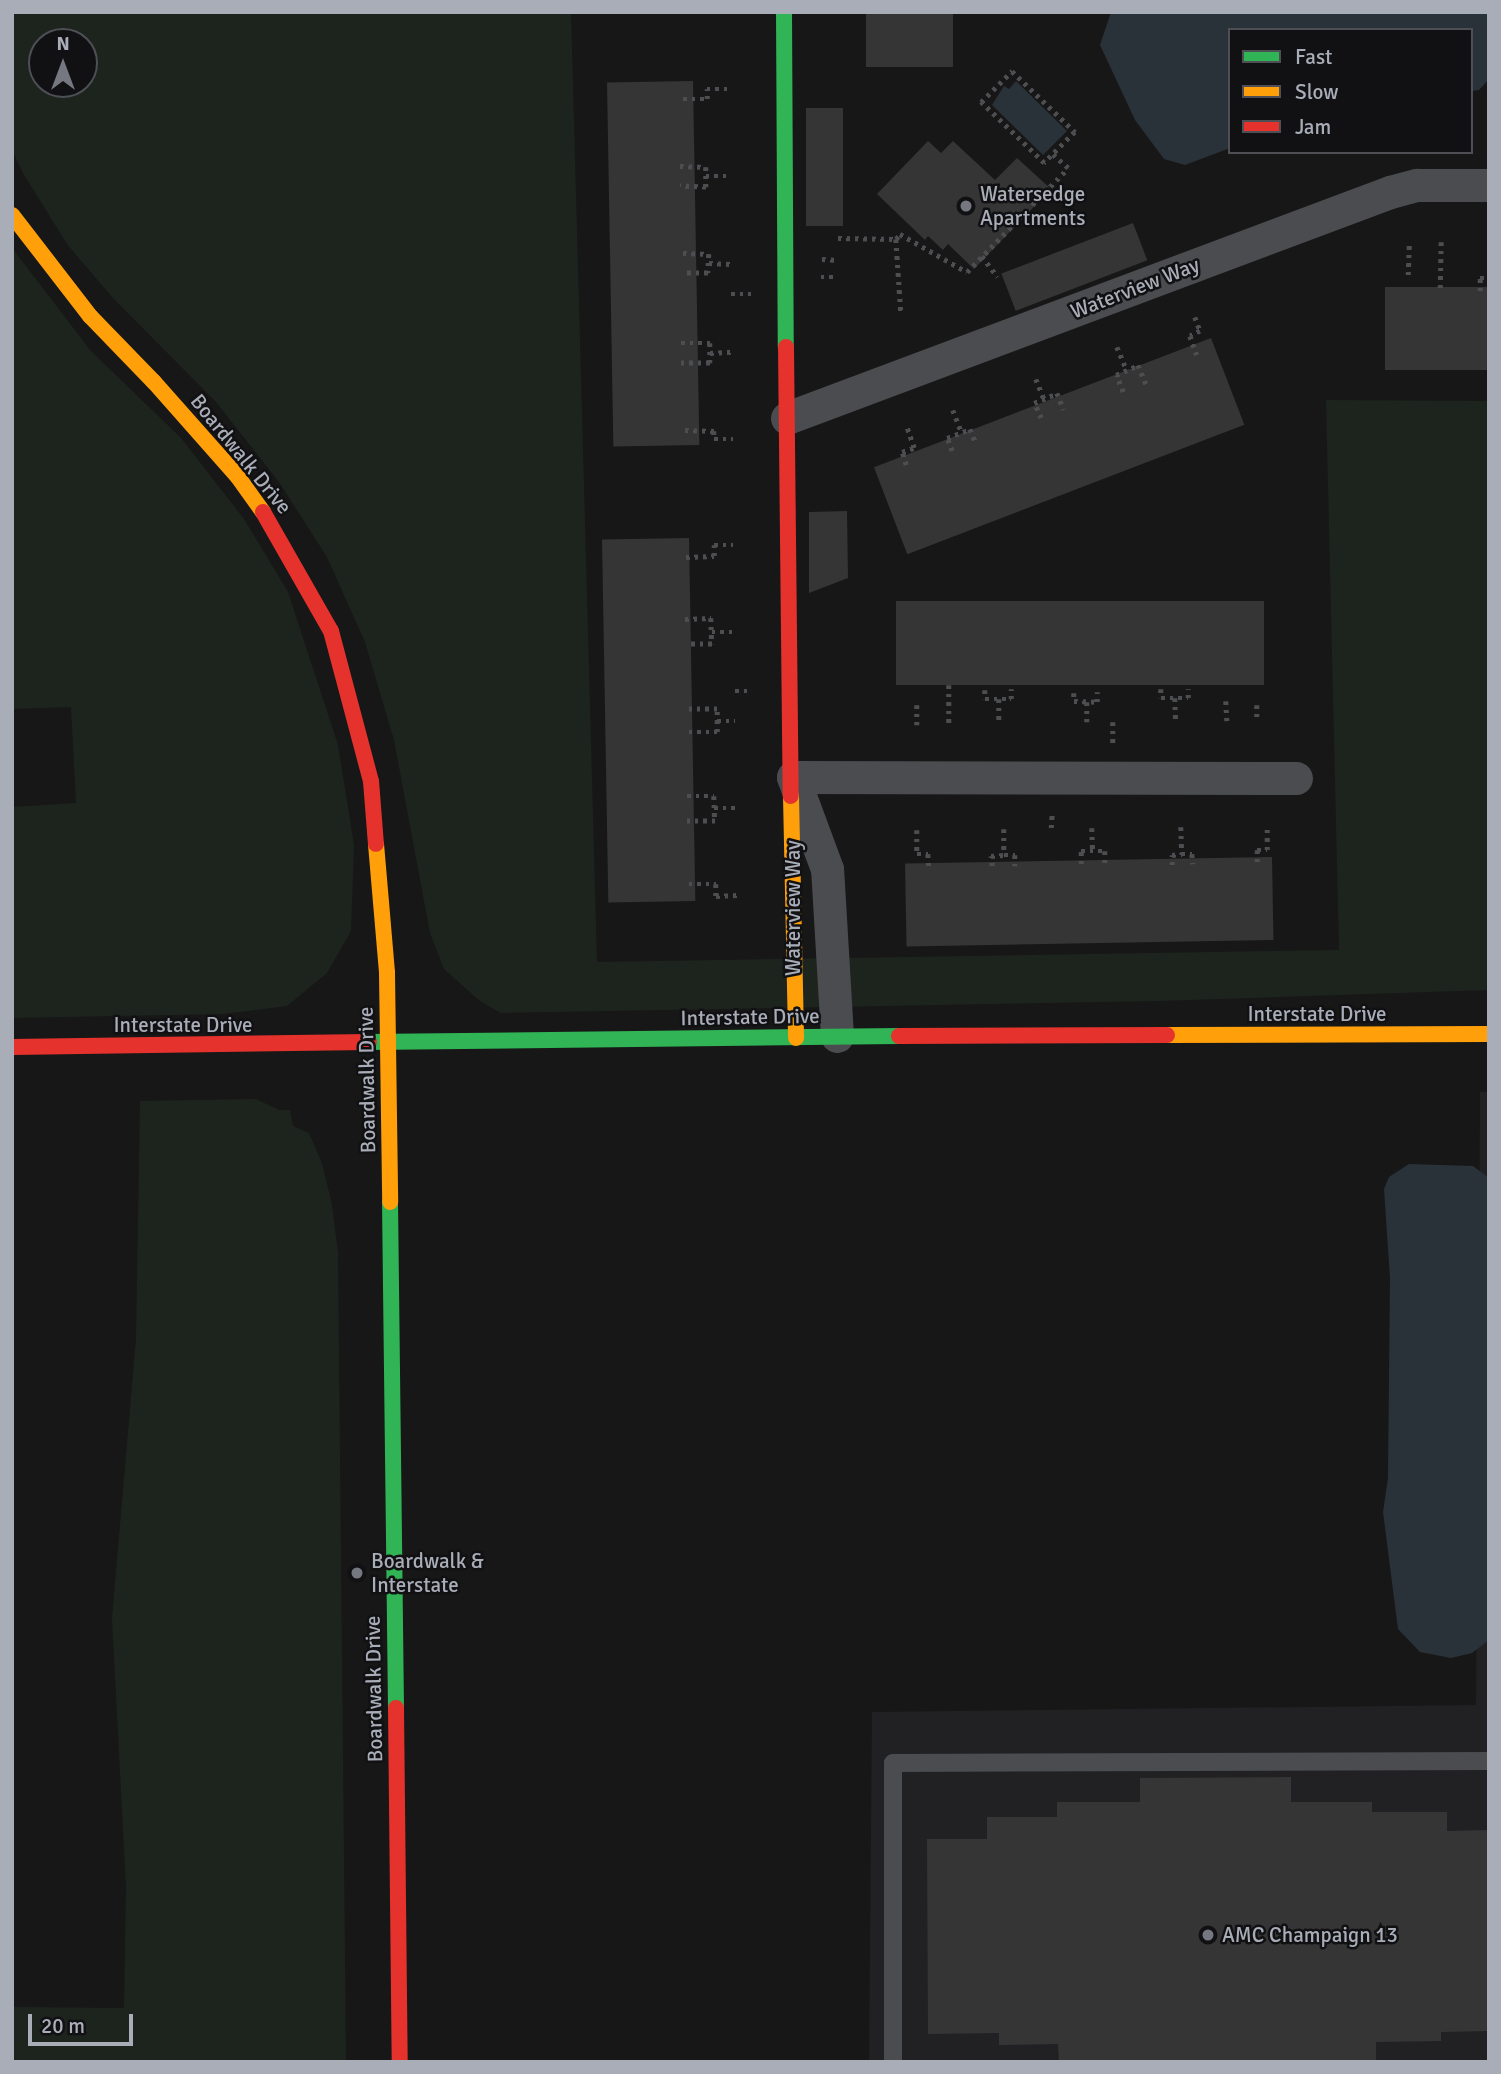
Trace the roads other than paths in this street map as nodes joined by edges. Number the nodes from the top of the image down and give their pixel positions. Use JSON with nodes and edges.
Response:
{"nodes":[{"id":1,"x":784,"y":12,"type":"edge"},
{"id":2,"x":1489,"y":186,"type":"edge"},
{"id":3,"x":12,"y":215,"type":"edge"},
{"id":4,"x":787,"y":418,"type":"junction"},
{"id":5,"x":793,"y":777,"type":"junction"},
{"id":6,"x":1296,"y":778,"type":"dead end"},
{"id":7,"x":1489,"y":1034,"type":"edge"},
{"id":8,"x":837,"y":1036,"type":"junction"},
{"id":9,"x":796,"y":1038,"type":"junction"},
{"id":10,"x":388,"y":1042,"type":"junction"},
{"id":11,"x":12,"y":1047,"type":"edge"},
{"id":12,"x":1489,"y":1760,"type":"edge"},
{"id":13,"x":400,"y":2062,"type":"edge"},
{"id":14,"x":894,"y":2062,"type":"edge"}],
"edges":[{"from":1,"to":4,"type":"street","name":"Waterview Way"},
{"from":2,"to":4,"type":"street","name":"Waterview Way"},
{"from":3,"to":10,"type":"street","name":"Boardwalk Drive"},
{"from":4,"to":5,"type":"street","name":"Waterview Way"},
{"from":5,"to":6,"type":"street"},
{"from":5,"to":8,"type":"street","name":"Waterview Way"},
{"from":5,"to":9,"type":"street","name":"Waterview Way"},
{"from":7,"to":8,"type":"street","name":"Interstate Drive"},
{"from":8,"to":9,"type":"street","name":"Interstate Drive"},
{"from":9,"to":10,"type":"street","name":"Interstate Drive"},
{"from":10,"to":11,"type":"street","name":"Interstate Drive"},
{"from":10,"to":13,"type":"street","name":"Boardwalk Drive"},
{"from":12,"to":14,"type":"lane"}]}
